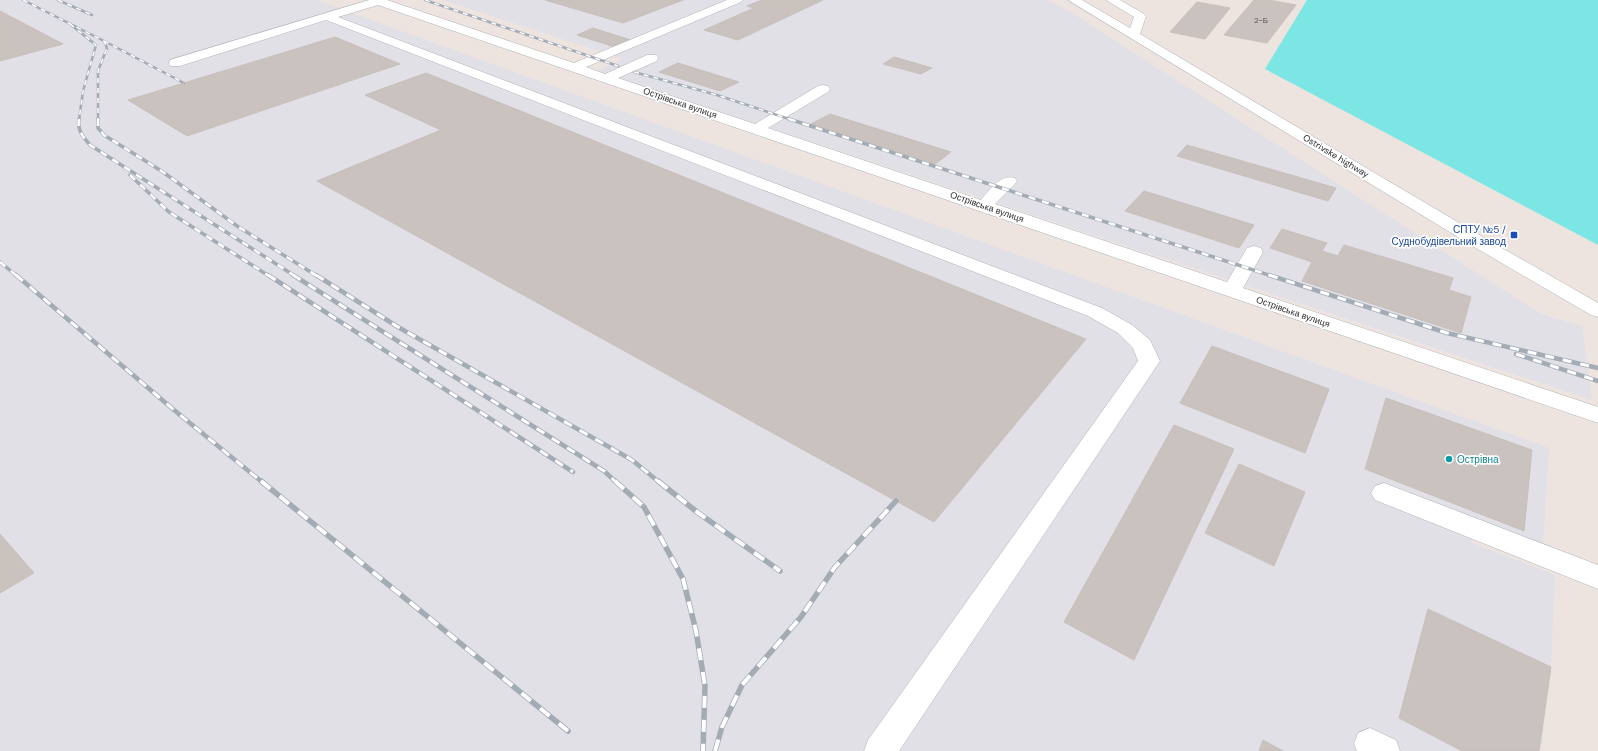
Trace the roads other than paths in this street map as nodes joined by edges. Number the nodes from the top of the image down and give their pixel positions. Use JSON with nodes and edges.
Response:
{"nodes":[{"id":1,"x":378,"y":0,"type":"edge"},
{"id":2,"x":737,"y":0,"type":"edge"},
{"id":3,"x":1074,"y":0,"type":"edge"},
{"id":4,"x":1112,"y":0,"type":"edge"},
{"id":5,"x":328,"y":17,"type":"junction"},
{"id":6,"x":1134,"y":34,"type":"junction"},
{"id":7,"x":652,"y":58,"type":"dead end"},
{"id":8,"x":175,"y":63,"type":"dead end"},
{"id":9,"x":575,"y":67,"type":"junction"},
{"id":10,"x":606,"y":78,"type":"junction"},
{"id":11,"x":823,"y":89,"type":"dead end"},
{"id":12,"x":757,"y":129,"type":"junction"},
{"id":13,"x":1009,"y":181,"type":"dead end"},
{"id":14,"x":984,"y":206,"type":"junction"},
{"id":15,"x":1254,"y":252,"type":"dead end"},
{"id":16,"x":1232,"y":290,"type":"junction"},
{"id":17,"x":1598,"y":311,"type":"edge"},
{"id":18,"x":1598,"y":415,"type":"edge"},
{"id":19,"x":1384,"y":493,"type":"dead end"},
{"id":20,"x":1598,"y":577,"type":"edge"},
{"id":21,"x":880,"y":751,"type":"edge"}],
"edges":[{"from":1,"to":5,"type":"street"},
{"from":1,"to":9,"type":"street","name":"Острівська вулиця"},
{"from":2,"to":9,"type":"street"},
{"from":3,"to":6,"type":"street","name":"Ostrivske highway"},
{"from":4,"to":6,"type":"street"},
{"from":5,"to":8,"type":"street"},
{"from":5,"to":21,"type":"street"},
{"from":6,"to":17,"type":"street","name":"Ostrivske highway"},
{"from":7,"to":10,"type":"street"},
{"from":9,"to":10,"type":"street","name":"Острівська вулиця"},
{"from":10,"to":12,"type":"street","name":"Острівська вулиця"},
{"from":11,"to":12,"type":"street"},
{"from":12,"to":14,"type":"street","name":"Острівська вулиця"},
{"from":13,"to":14,"type":"street"},
{"from":14,"to":16,"type":"street","name":"Острівська вулиця"},
{"from":15,"to":16,"type":"street"},
{"from":16,"to":18,"type":"street","name":"Острівська вулиця"},
{"from":19,"to":20,"type":"street"}]}
